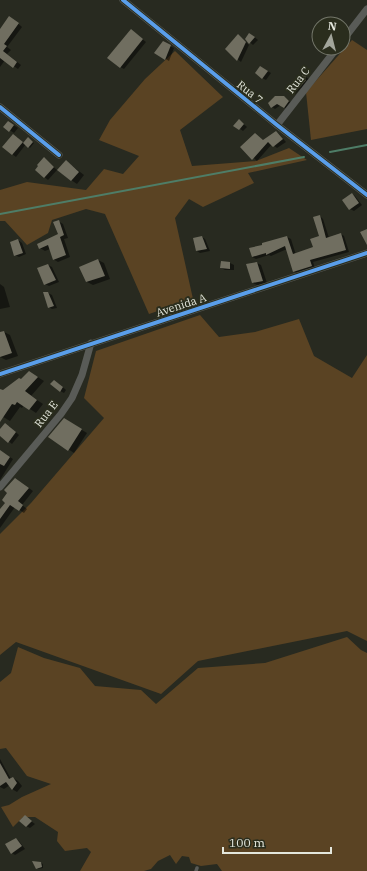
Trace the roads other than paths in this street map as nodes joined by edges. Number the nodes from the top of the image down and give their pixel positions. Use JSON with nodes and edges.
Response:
{"nodes":[{"id":1,"x":124,"y":0,"type":"edge"},
{"id":2,"x":367,"y":9,"type":"edge"},
{"id":3,"x":351,"y":30,"type":"edge"},
{"id":4,"x":331,"y":56,"type":"edge"},
{"id":5,"x":0,"y":107,"type":"edge"},
{"id":6,"x":277,"y":125,"type":"junction"},
{"id":7,"x":59,"y":155,"type":"dead end"},
{"id":8,"x":367,"y":195,"type":"edge"},
{"id":9,"x":367,"y":253,"type":"edge"},
{"id":10,"x":92,"y":343,"type":"junction"},
{"id":11,"x":0,"y":374,"type":"edge"},
{"id":12,"x":0,"y":487,"type":"edge"}],
"edges":[{"from":1,"to":6,"type":"street","name":"Rua 7"},
{"from":2,"to":3,"type":"street"},
{"from":4,"to":6,"type":"street","name":"Rua C"},
{"from":5,"to":7,"type":"street"},
{"from":6,"to":8,"type":"street","name":"Rua 7"},
{"from":9,"to":10,"type":"street","name":"Avenida A"},
{"from":10,"to":11,"type":"street","name":"Avenida A"},
{"from":10,"to":12,"type":"street","name":"Rua E"}]}
